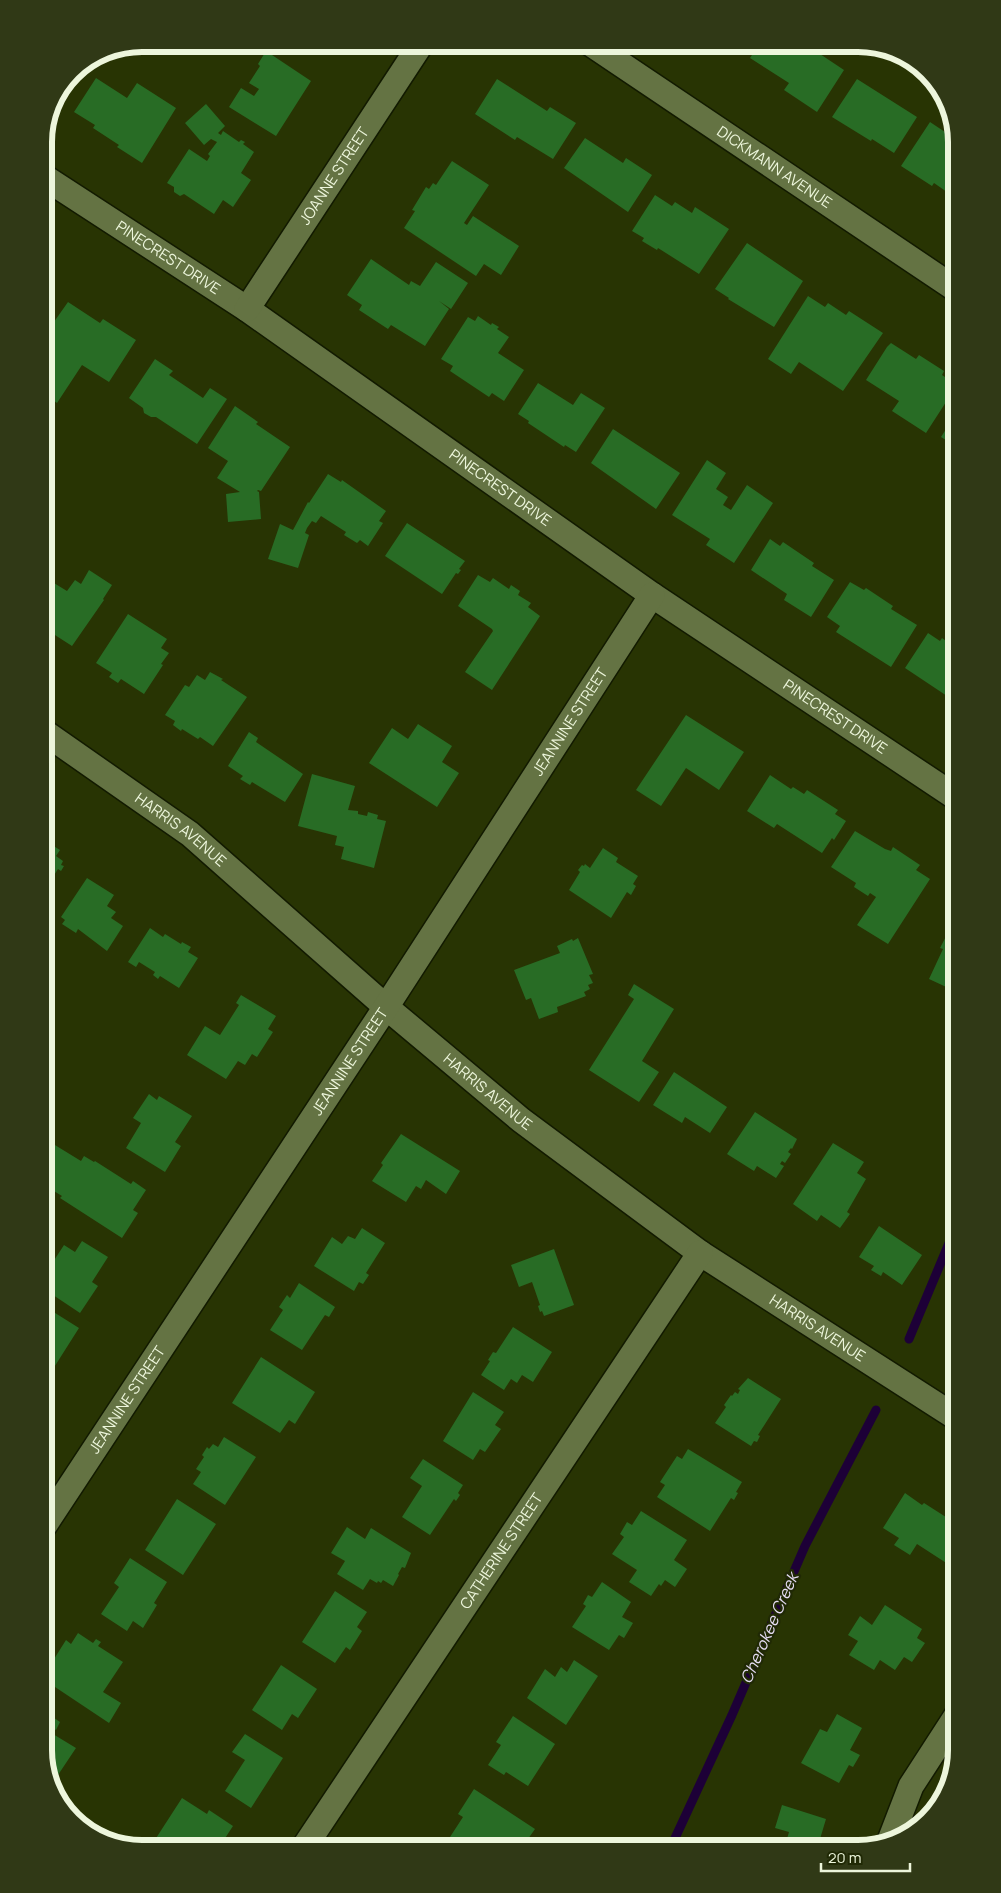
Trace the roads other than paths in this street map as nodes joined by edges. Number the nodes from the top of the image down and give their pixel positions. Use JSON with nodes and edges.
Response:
{"nodes":[{"id":1,"x":415,"y":53,"type":"edge"},
{"id":2,"x":604,"y":53,"type":"edge"},
{"id":3,"x":53,"y":183,"type":"edge"},
{"id":4,"x":948,"y":284,"type":"edge"},
{"id":5,"x":247,"y":309,"type":"junction"},
{"id":6,"x":652,"y":595,"type":"junction"},
{"id":7,"x":53,"y":738,"type":"edge"},
{"id":8,"x":948,"y":792,"type":"edge"},
{"id":9,"x":386,"y":1006,"type":"junction"},
{"id":10,"x":700,"y":1252,"type":"junction"},
{"id":11,"x":948,"y":1412,"type":"edge"},
{"id":12,"x":52,"y":1514,"type":"edge"},
{"id":13,"x":948,"y":1729,"type":"edge"},
{"id":14,"x":892,"y":1834,"type":"edge"},
{"id":15,"x":309,"y":1840,"type":"edge"}],
"edges":[{"from":1,"to":5,"type":"street","name":"JOANNE STREET"},
{"from":2,"to":4,"type":"street","name":"DICKMANN AVENUE"},
{"from":3,"to":5,"type":"street","name":"PINECREST DRIVE"},
{"from":5,"to":6,"type":"street","name":"PINECREST DRIVE"},
{"from":6,"to":8,"type":"street","name":"PINECREST DRIVE"},
{"from":6,"to":9,"type":"street","name":"JEANNINE STREET"},
{"from":7,"to":9,"type":"street","name":"HARRIS AVENUE"},
{"from":9,"to":10,"type":"street","name":"HARRIS AVENUE"},
{"from":9,"to":12,"type":"street","name":"JEANNINE STREET"},
{"from":10,"to":11,"type":"street","name":"HARRIS AVENUE"},
{"from":10,"to":15,"type":"street","name":"CATHERINE STREET"},
{"from":13,"to":14,"type":"street"}]}
